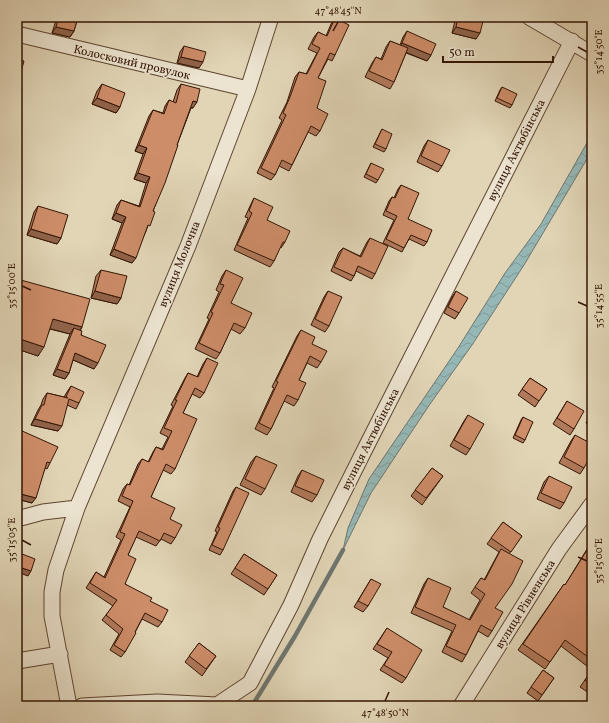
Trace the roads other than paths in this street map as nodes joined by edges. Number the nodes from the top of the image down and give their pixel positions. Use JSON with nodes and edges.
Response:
{"nodes":[{"id":1,"x":271,"y":17,"type":"edge"},
{"id":2,"x":529,"y":17,"type":"edge"},
{"id":3,"x":17,"y":34,"type":"edge"},
{"id":4,"x":572,"y":41,"type":"junction"},
{"id":5,"x":592,"y":54,"type":"edge"},
{"id":6,"x":248,"y":89,"type":"junction"},
{"id":7,"x":592,"y":504,"type":"edge"},
{"id":8,"x":77,"y":508,"type":"junction"},
{"id":9,"x":17,"y":519,"type":"edge"},
{"id":10,"x":60,"y":654,"type":"junction"},
{"id":11,"x":17,"y":661,"type":"edge"},
{"id":12,"x":69,"y":706,"type":"edge"},
{"id":13,"x":82,"y":706,"type":"edge"},
{"id":14,"x":461,"y":706,"type":"edge"}],
"edges":[{"from":1,"to":6,"type":"street","name":"вулиця Молочна"},
{"from":2,"to":4,"type":"street"},
{"from":3,"to":6,"type":"street","name":"Колосковий провулок"},
{"from":4,"to":5,"type":"street"},
{"from":4,"to":13,"type":"street","name":"вулиця Актюбінська"},
{"from":6,"to":8,"type":"street","name":"вулиця Молочна"},
{"from":7,"to":14,"type":"street","name":"вулиця Рівненська"},
{"from":8,"to":9,"type":"street"},
{"from":8,"to":10,"type":"street","name":"вулиця Молочна"},
{"from":10,"to":11,"type":"street"},
{"from":10,"to":12,"type":"street","name":"вулиця Молочна"}]}
